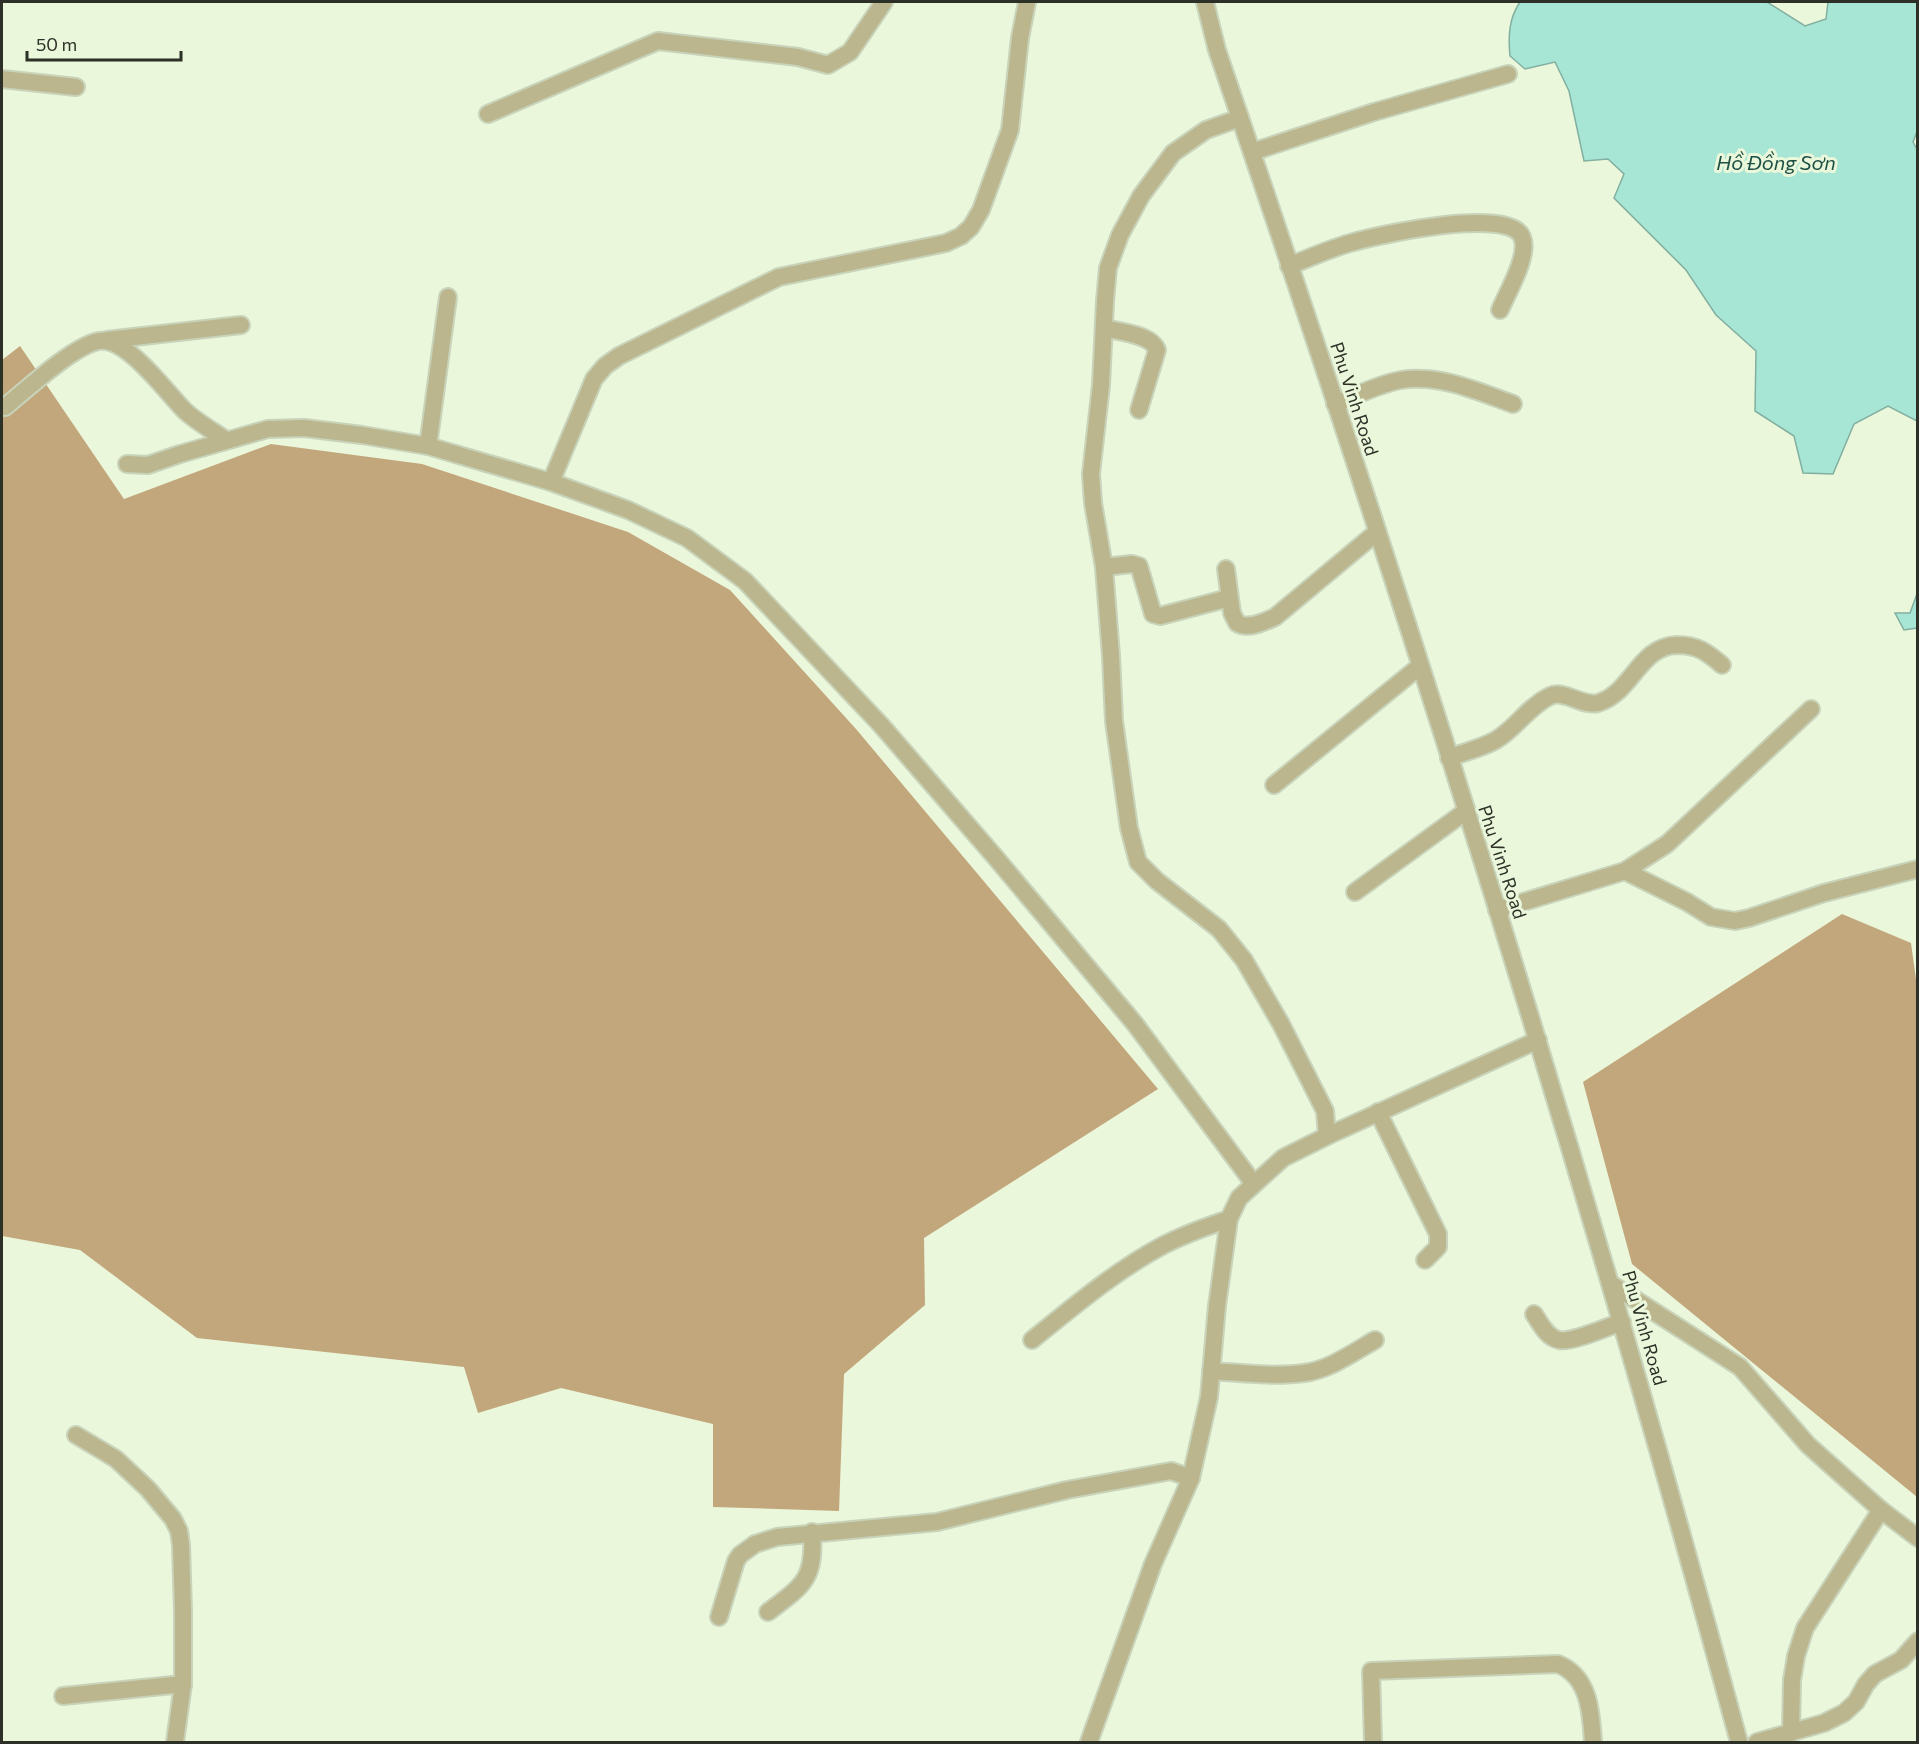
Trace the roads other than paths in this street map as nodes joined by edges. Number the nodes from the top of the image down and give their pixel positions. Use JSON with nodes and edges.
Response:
{"nodes":[{"id":1,"x":884,"y":2,"type":"edge"},
{"id":2,"x":1028,"y":2,"type":"edge"},
{"id":3,"x":1205,"y":2,"type":"edge"},
{"id":4,"x":1508,"y":74,"type":"dead end"},
{"id":5,"x":2,"y":79,"type":"edge"},
{"id":6,"x":76,"y":87,"type":"dead end"},
{"id":7,"x":488,"y":114,"type":"dead end"},
{"id":8,"x":1240,"y":118,"type":"junction"},
{"id":9,"x":1252,"y":152,"type":"junction"},
{"id":10,"x":1289,"y":266,"type":"junction"},
{"id":11,"x":448,"y":297,"type":"dead end"},
{"id":12,"x":1500,"y":310,"type":"dead end"},
{"id":13,"x":241,"y":325,"type":"dead end"},
{"id":14,"x":1104,"y":328,"type":"junction"},
{"id":15,"x":106,"y":340,"type":"junction"},
{"id":16,"x":1513,"y":404,"type":"dead end"},
{"id":17,"x":1335,"y":405,"type":"junction"},
{"id":18,"x":5,"y":407,"type":"dead end"},
{"id":19,"x":1139,"y":410,"type":"dead end"},
{"id":20,"x":226,"y":440,"type":"junction"},
{"id":21,"x":429,"y":446,"type":"junction"},
{"id":22,"x":127,"y":465,"type":"dead end"},
{"id":23,"x":551,"y":482,"type":"junction"},
{"id":24,"x":1377,"y":532,"type":"junction"},
{"id":25,"x":1104,"y":567,"type":"junction"},
{"id":26,"x":1226,"y":569,"type":"dead end"},
{"id":27,"x":1229,"y":598,"type":"junction"},
{"id":28,"x":1722,"y":665,"type":"dead end"},
{"id":29,"x":1420,"y":666,"type":"junction"},
{"id":30,"x":1811,"y":709,"type":"dead end"},
{"id":31,"x":1449,"y":758,"type":"junction"},
{"id":32,"x":1274,"y":785,"type":"dead end"},
{"id":33,"x":1466,"y":811,"type":"junction"},
{"id":34,"x":1917,"y":869,"type":"edge"},
{"id":35,"x":1625,"y":872,"type":"junction"},
{"id":36,"x":1355,"y":892,"type":"dead end"},
{"id":37,"x":1497,"y":910,"type":"junction"},
{"id":38,"x":1538,"y":1040,"type":"junction"},
{"id":39,"x":1378,"y":1112,"type":"junction"},
{"id":40,"x":1327,"y":1136,"type":"junction"},
{"id":41,"x":1254,"y":1184,"type":"junction"},
{"id":42,"x":1229,"y":1219,"type":"junction"},
{"id":43,"x":1425,"y":1260,"type":"dead end"},
{"id":44,"x":1611,"y":1284,"type":"junction"},
{"id":45,"x":1534,"y":1314,"type":"dead end"},
{"id":46,"x":1622,"y":1322,"type":"junction"},
{"id":47,"x":1032,"y":1340,"type":"dead end"},
{"id":48,"x":1375,"y":1340,"type":"dead end"},
{"id":49,"x":1211,"y":1371,"type":"junction"},
{"id":50,"x":75,"y":1435,"type":"dead end"},
{"id":51,"x":1191,"y":1478,"type":"junction"},
{"id":52,"x":1881,"y":1510,"type":"junction"},
{"id":53,"x":812,"y":1532,"type":"junction"},
{"id":54,"x":1917,"y":1538,"type":"edge"},
{"id":55,"x":768,"y":1612,"type":"dead end"},
{"id":56,"x":719,"y":1617,"type":"dead end"},
{"id":57,"x":1917,"y":1641,"type":"edge"},
{"id":58,"x":183,"y":1684,"type":"junction"},
{"id":59,"x":63,"y":1696,"type":"dead end"},
{"id":60,"x":1791,"y":1733,"type":"junction"},
{"id":61,"x":175,"y":1743,"type":"edge"},
{"id":62,"x":1089,"y":1743,"type":"edge"},
{"id":63,"x":1373,"y":1743,"type":"edge"},
{"id":64,"x":1593,"y":1743,"type":"edge"},
{"id":65,"x":1739,"y":1743,"type":"edge"},
{"id":66,"x":1757,"y":1743,"type":"edge"}],
"edges":[{"from":1,"to":7,"type":"street"},
{"from":2,"to":23,"type":"street"},
{"from":3,"to":8,"type":"street","name":"Phu Vinh Road"},
{"from":4,"to":9,"type":"street"},
{"from":5,"to":6,"type":"street"},
{"from":8,"to":9,"type":"street","name":"Phu Vinh Road"},
{"from":8,"to":14,"type":"street"},
{"from":9,"to":10,"type":"street","name":"Phu Vinh Road"},
{"from":10,"to":12,"type":"street"},
{"from":10,"to":17,"type":"street","name":"Phu Vinh Road"},
{"from":11,"to":21,"type":"street"},
{"from":13,"to":15,"type":"street"},
{"from":14,"to":19,"type":"street"},
{"from":14,"to":25,"type":"street"},
{"from":15,"to":18,"type":"street"},
{"from":15,"to":20,"type":"street"},
{"from":16,"to":17,"type":"street"},
{"from":17,"to":24,"type":"street","name":"Phu Vinh Road"},
{"from":20,"to":21,"type":"street"},
{"from":20,"to":22,"type":"street"},
{"from":21,"to":23,"type":"street"},
{"from":23,"to":41,"type":"street"},
{"from":24,"to":27,"type":"street"},
{"from":24,"to":29,"type":"street","name":"Phu Vinh Road"},
{"from":25,"to":27,"type":"street"},
{"from":25,"to":40,"type":"street"},
{"from":26,"to":27,"type":"street"},
{"from":28,"to":31,"type":"street"},
{"from":29,"to":31,"type":"street","name":"Phu Vinh Road"},
{"from":29,"to":32,"type":"street"},
{"from":30,"to":35,"type":"street"},
{"from":31,"to":33,"type":"street","name":"Phu Vinh Road"},
{"from":33,"to":36,"type":"street"},
{"from":33,"to":37,"type":"street","name":"Phu Vinh Road"},
{"from":34,"to":35,"type":"street"},
{"from":35,"to":37,"type":"street"},
{"from":37,"to":38,"type":"street","name":"Phu Vinh Road"},
{"from":38,"to":39,"type":"street"},
{"from":38,"to":44,"type":"street","name":"Phu Vinh Road"},
{"from":39,"to":40,"type":"street"},
{"from":39,"to":43,"type":"street"},
{"from":40,"to":41,"type":"street"},
{"from":41,"to":42,"type":"street"},
{"from":42,"to":47,"type":"street"},
{"from":42,"to":49,"type":"street"},
{"from":44,"to":46,"type":"street","name":"Phu Vinh Road"},
{"from":44,"to":52,"type":"street"},
{"from":45,"to":46,"type":"street"},
{"from":46,"to":65,"type":"street","name":"Phu Vinh Road"},
{"from":48,"to":49,"type":"street"},
{"from":49,"to":51,"type":"street"},
{"from":50,"to":58,"type":"street"},
{"from":51,"to":53,"type":"street"},
{"from":51,"to":62,"type":"street"},
{"from":52,"to":54,"type":"street"},
{"from":52,"to":60,"type":"street"},
{"from":53,"to":55,"type":"street"},
{"from":53,"to":56,"type":"street"},
{"from":57,"to":60,"type":"street"},
{"from":58,"to":59,"type":"street"},
{"from":58,"to":61,"type":"street"},
{"from":60,"to":66,"type":"street"},
{"from":63,"to":64,"type":"street"}]}
